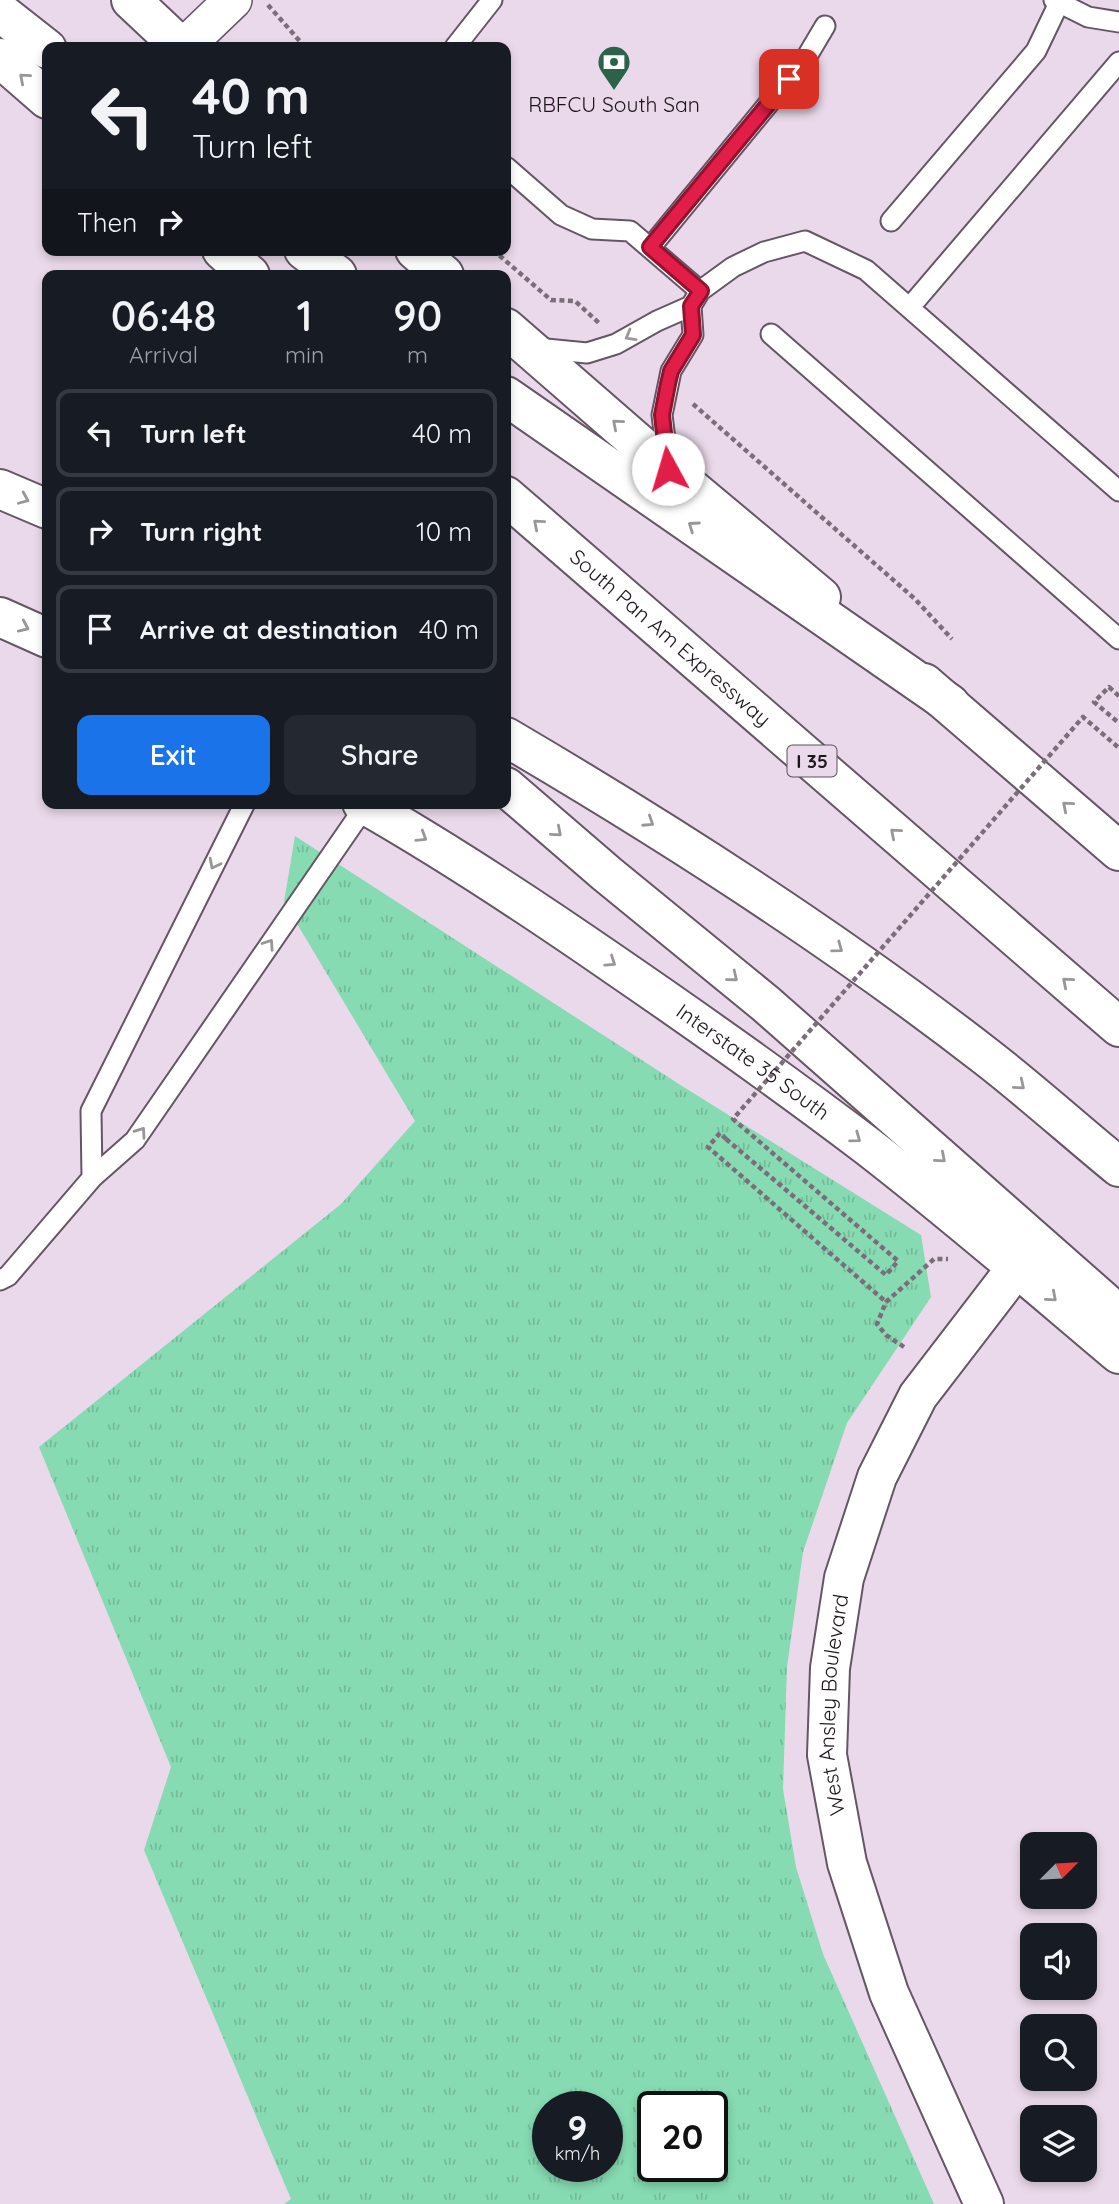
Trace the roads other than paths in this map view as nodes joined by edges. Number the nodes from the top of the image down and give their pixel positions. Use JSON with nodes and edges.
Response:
{"nodes":[{"id":1,"x":131,"y":0,"type":"edge"},
{"id":2,"x":492,"y":0,"type":"edge"},
{"id":3,"x":249,"y":1,"type":"edge"},
{"id":4,"x":1057,"y":1,"type":"edge"},
{"id":5,"x":0,"y":12,"type":"edge"},
{"id":6,"x":1119,"y":22,"type":"edge"},
{"id":7,"x":825,"y":26,"type":"dead end"},
{"id":8,"x":177,"y":42,"type":"edge"},
{"id":9,"x":189,"y":42,"type":"edge"},
{"id":10,"x":458,"y":42,"type":"edge"},
{"id":11,"x":42,"y":45,"type":"edge"},
{"id":12,"x":0,"y":58,"type":"edge"},
{"id":13,"x":1119,"y":62,"type":"edge"},
{"id":14,"x":42,"y":95,"type":"edge"},
{"id":15,"x":511,"y":171,"type":"edge"},
{"id":16,"x":891,"y":222,"type":"dead end"},
{"id":17,"x":650,"y":247,"type":"junction"},
{"id":18,"x":229,"y":256,"type":"edge"},
{"id":19,"x":312,"y":256,"type":"edge"},
{"id":20,"x":422,"y":256,"type":"edge"},
{"id":21,"x":244,"y":270,"type":"edge"},
{"id":22,"x":330,"y":270,"type":"edge"},
{"id":23,"x":438,"y":270,"type":"edge"},
{"id":24,"x":696,"y":298,"type":"junction"},
{"id":25,"x":910,"y":307,"type":"junction"},
{"id":26,"x":771,"y":334,"type":"dead end"},
{"id":27,"x":517,"y":338,"type":"edge"},
{"id":28,"x":511,"y":399,"type":"edge"},
{"id":29,"x":668,"y":469,"type":"junction"},
{"id":30,"x":0,"y":489,"type":"edge"},
{"id":31,"x":1119,"y":491,"type":"edge"},
{"id":32,"x":511,"y":500,"type":"edge"},
{"id":33,"x":42,"y":507,"type":"edge"},
{"id":34,"x":0,"y":617,"type":"edge"},
{"id":35,"x":42,"y":636,"type":"edge"},
{"id":36,"x":1119,"y":639,"type":"edge"},
{"id":37,"x":950,"y":704,"type":"junction"},
{"id":38,"x":511,"y":740,"type":"edge"},
{"id":39,"x":511,"y":791,"type":"edge"},
{"id":40,"x":242,"y":809,"type":"edge"},
{"id":41,"x":361,"y":809,"type":"edge"},
{"id":42,"x":373,"y":809,"type":"edge"},
{"id":43,"x":1119,"y":851,"type":"edge"},
{"id":44,"x":1119,"y":1027,"type":"edge"},
{"id":45,"x":1119,"y":1167,"type":"edge"},
{"id":46,"x":92,"y":1178,"type":"junction"},
{"id":47,"x":1017,"y":1267,"type":"junction"},
{"id":48,"x":0,"y":1280,"type":"edge"},
{"id":49,"x":1119,"y":1315,"type":"edge"},
{"id":50,"x":1119,"y":1354,"type":"edge"},
{"id":51,"x":984,"y":2204,"type":"edge"}],
"edges":[{"from":1,"to":8,"type":"main road"},
{"from":2,"to":10,"type":"lane"},
{"from":3,"to":9,"type":"street"},
{"from":4,"to":6,"type":"lane"},
{"from":4,"to":16,"type":"lane"},
{"from":5,"to":11,"type":"main road"},
{"from":7,"to":17,"type":"lane"},
{"from":14,"to":12,"type":"main road","one_way":true},
{"from":13,"to":25,"type":"lane"},
{"from":15,"to":17,"type":"lane"},
{"from":17,"to":24,"type":"lane"},
{"from":18,"to":21,"type":"main road"},
{"from":19,"to":22,"type":"main road"},
{"from":20,"to":23,"type":"main road"},
{"from":24,"to":25,"type":"lane"},
{"from":24,"to":27,"type":"lane","one_way":true},
{"from":24,"to":29,"type":"lane"},
{"from":25,"to":31,"type":"lane"},
{"from":26,"to":36,"type":"lane"},
{"from":29,"to":27,"type":"main road","one_way":true},
{"from":37,"to":28,"type":"main road","one_way":true},
{"from":29,"to":37,"type":"main road"},
{"from":30,"to":33,"type":"main road","one_way":true},
{"from":44,"to":32,"type":"main road","name":"South Pan Am Expressway","number":"I 35","one_way":true},
{"from":34,"to":35,"type":"main road","one_way":true},
{"from":43,"to":37,"type":"main road","one_way":true},
{"from":38,"to":45,"type":"main road","one_way":true},
{"from":39,"to":49,"type":"main road","one_way":true},
{"from":40,"to":46,"type":"lane","one_way":true},
{"from":46,"to":41,"type":"lane","one_way":true},
{"from":42,"to":47,"type":"main road","name":"Interstate 35 South","one_way":true},
{"from":46,"to":48,"type":"lane"},
{"from":47,"to":50,"type":"main road","name":"Interstate 35 South","one_way":true},
{"from":47,"to":51,"type":"main road","name":"West Ansley Boulevard"}]}
